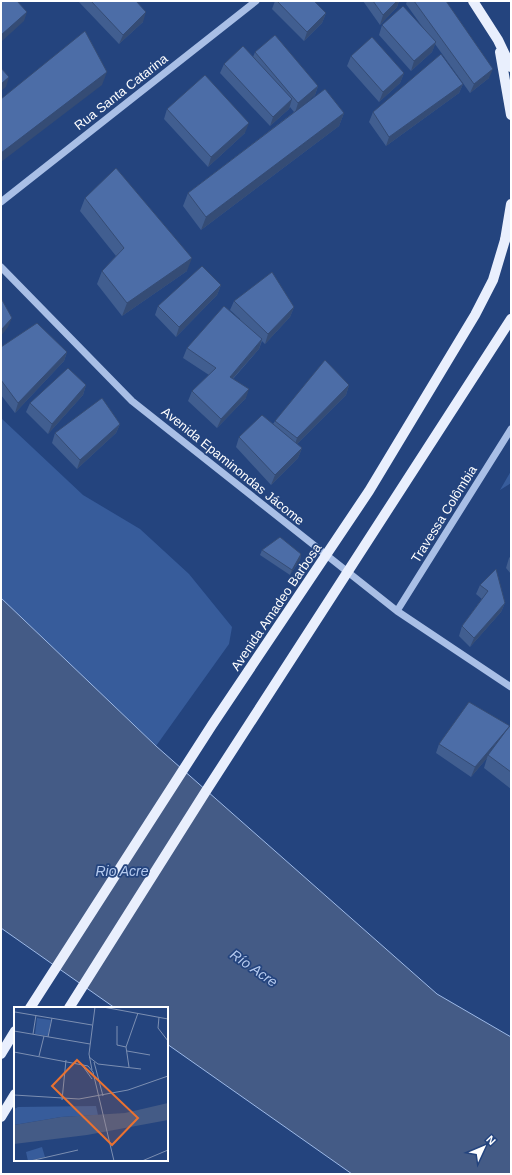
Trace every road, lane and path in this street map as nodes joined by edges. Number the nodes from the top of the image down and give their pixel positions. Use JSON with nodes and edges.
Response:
{"nodes":[{"id":1,"x":256,"y":1,"type":"edge"},
{"id":2,"x":473,"y":1,"type":"edge"},
{"id":3,"x":498,"y":40,"type":"junction"},
{"id":4,"x":511,"y":67,"type":"edge"},
{"id":5,"x":511,"y":115,"type":"edge"},
{"id":6,"x":1,"y":202,"type":"edge"},
{"id":7,"x":511,"y":204,"type":"edge"},
{"id":8,"x":1,"y":267,"type":"edge"},
{"id":9,"x":511,"y":319,"type":"edge"},
{"id":10,"x":511,"y":429,"type":"edge"},
{"id":11,"x":397,"y":611,"type":"junction"},
{"id":12,"x":511,"y":687,"type":"edge"},
{"id":13,"x":31,"y":1007,"type":"edge"},
{"id":14,"x":70,"y":1007,"type":"edge"},
{"id":15,"x":14,"y":1033,"type":"edge"},
{"id":16,"x":1,"y":1054,"type":"edge"},
{"id":17,"x":14,"y":1096,"type":"edge"},
{"id":18,"x":1,"y":1117,"type":"edge"}],
"edges":[{"from":1,"to":6,"type":"street","name":"Rua Santa Catarina"},
{"from":2,"to":3,"type":"main road"},
{"from":3,"to":4,"type":"main road"},
{"from":3,"to":5,"type":"main road"},
{"from":7,"to":13,"type":"main road","name":"Avenida Amadeo Barbosa","bridge":true},
{"from":8,"to":11,"type":"street","name":"Avenida Epaminondas Jácome"},
{"from":9,"to":14,"type":"main road","bridge":true},
{"from":10,"to":11,"type":"street","name":"Travessa Colômbia"},
{"from":11,"to":12,"type":"street","name":"Avenida Epaminondas Jácome"},
{"from":15,"to":16,"type":"main road"},
{"from":17,"to":18,"type":"main road"}]}
